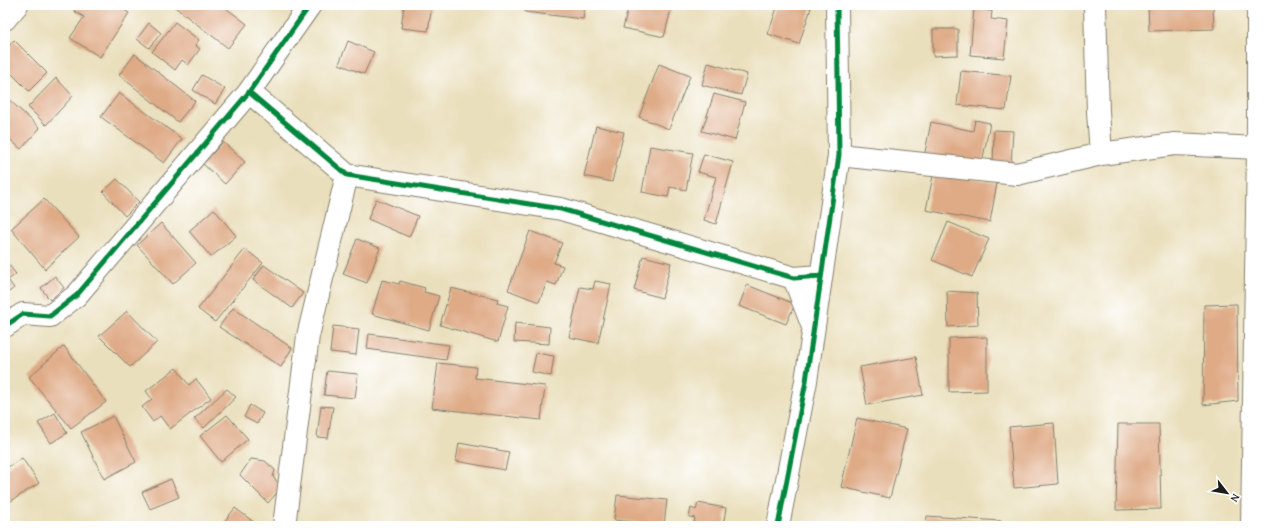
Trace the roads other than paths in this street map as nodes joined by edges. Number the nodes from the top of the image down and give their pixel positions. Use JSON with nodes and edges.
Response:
{"nodes":[{"id":1,"x":17,"y":5,"type":"edge"},
{"id":2,"x":310,"y":5,"type":"edge"},
{"id":3,"x":837,"y":5,"type":"edge"},
{"id":4,"x":1095,"y":5,"type":"edge"},
{"id":5,"x":1258,"y":5,"type":"edge"},
{"id":6,"x":5,"y":19,"type":"edge"},
{"id":7,"x":249,"y":92,"type":"junction"},
{"id":8,"x":1258,"y":148,"type":"junction"},
{"id":9,"x":1101,"y":154,"type":"junction"},
{"id":10,"x":840,"y":155,"type":"junction"},
{"id":11,"x":347,"y":175,"type":"junction"},
{"id":12,"x":822,"y":276,"type":"junction"},
{"id":13,"x":794,"y":278,"type":"junction"},
{"id":14,"x":5,"y":326,"type":"edge"},
{"id":15,"x":814,"y":328,"type":"junction"},
{"id":16,"x":284,"y":526,"type":"edge"},
{"id":17,"x":778,"y":526,"type":"edge"},
{"id":18,"x":1252,"y":526,"type":"edge"}],
"edges":[{"from":1,"to":6,"type":"street"},
{"from":2,"to":7,"type":"street"},
{"from":3,"to":10,"type":"street"},
{"from":4,"to":9,"type":"street"},
{"from":5,"to":8,"type":"street"},
{"from":7,"to":11,"type":"street"},
{"from":7,"to":14,"type":"street"},
{"from":8,"to":9,"type":"street"},
{"from":8,"to":18,"type":"street"},
{"from":9,"to":10,"type":"street"},
{"from":10,"to":12,"type":"street"},
{"from":11,"to":13,"type":"street"},
{"from":11,"to":16,"type":"street"},
{"from":12,"to":13,"type":"street"},
{"from":12,"to":15,"type":"street"},
{"from":13,"to":15,"type":"street"},
{"from":15,"to":17,"type":"street"}]}
